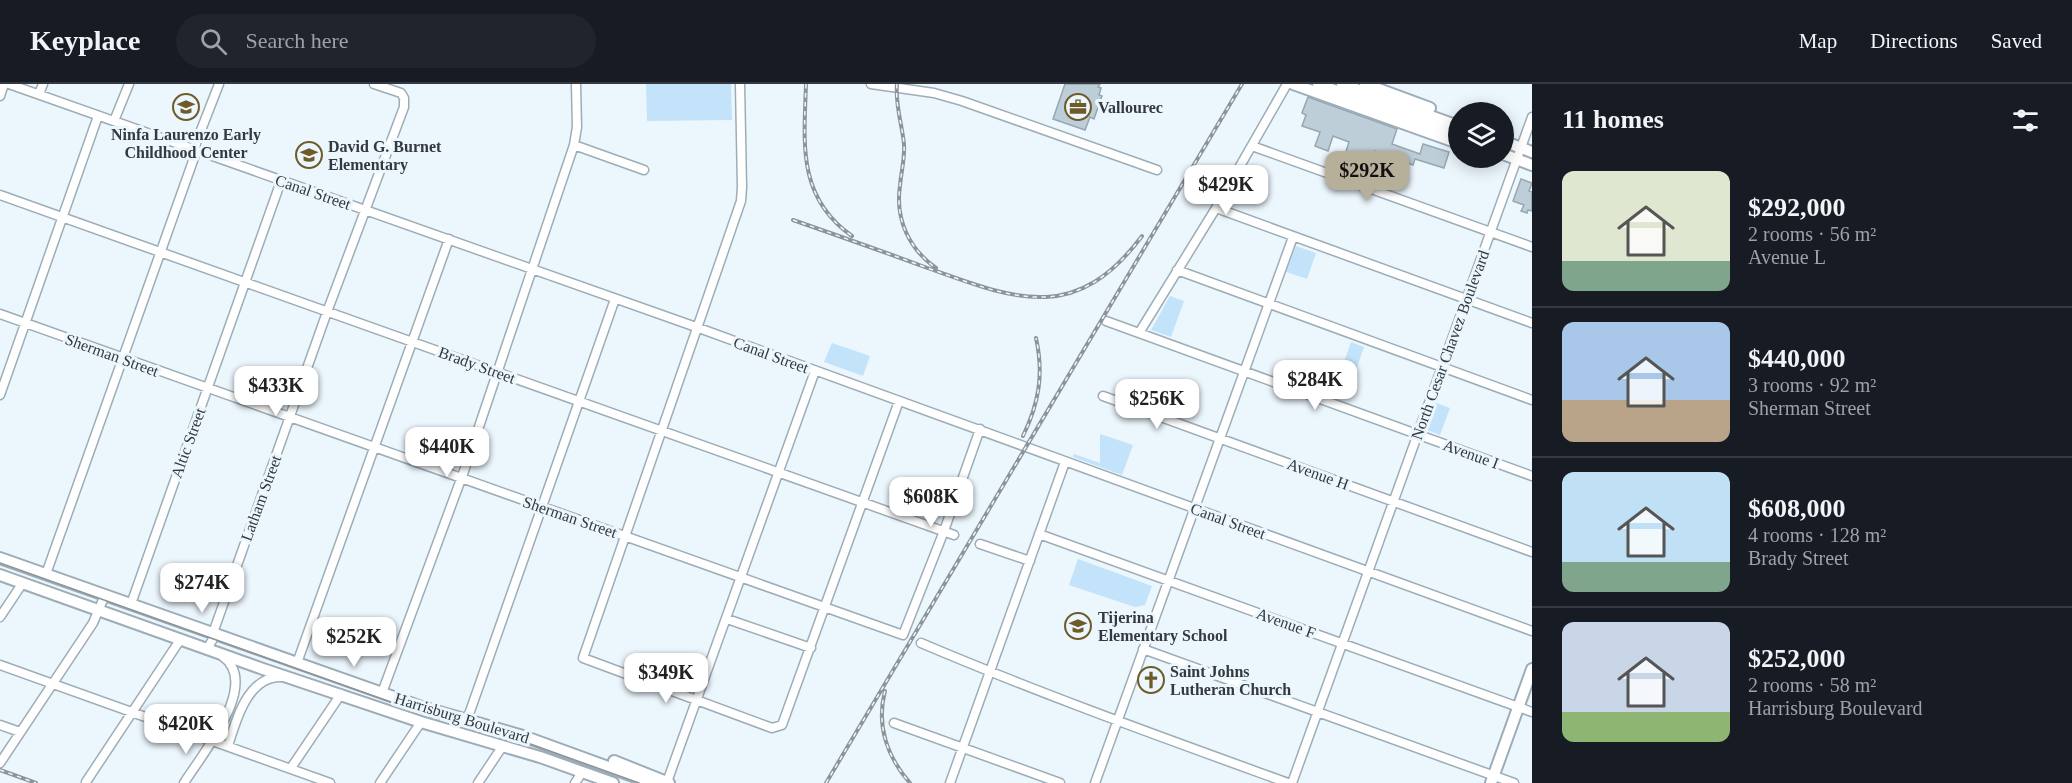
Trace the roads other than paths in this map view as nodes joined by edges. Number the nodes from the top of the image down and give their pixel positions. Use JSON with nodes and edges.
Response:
{"nodes":[{"id":1,"x":6,"y":84,"type":"edge"},
{"id":2,"x":43,"y":84,"type":"edge"},
{"id":3,"x":129,"y":84,"type":"edge"},
{"id":4,"x":219,"y":84,"type":"edge"},
{"id":5,"x":374,"y":84,"type":"edge"},
{"id":6,"x":576,"y":84,"type":"edge"},
{"id":7,"x":740,"y":84,"type":"edge"},
{"id":8,"x":871,"y":84,"type":"edge"},
{"id":9,"x":1287,"y":84,"type":"edge"},
{"id":10,"x":1293,"y":84,"type":"edge"},
{"id":11,"x":1318,"y":84,"type":"edge"},
{"id":12,"x":1342,"y":84,"type":"edge"},
{"id":13,"x":1362,"y":92,"type":"edge"},
{"id":14,"x":39,"y":94,"type":"junction"},
{"id":15,"x":0,"y":96,"type":"edge"},
{"id":16,"x":1448,"y":115,"type":"edge"},
{"id":17,"x":98,"y":116,"type":"junction"},
{"id":18,"x":1532,"y":117,"type":"edge"},
{"id":19,"x":114,"y":121,"type":"junction"},
{"id":20,"x":1448,"y":122,"type":"edge"},
{"id":21,"x":1448,"y":131,"type":"edge"},
{"id":22,"x":1448,"y":139,"type":"edge"},
{"id":23,"x":1514,"y":145,"type":"edge"},
{"id":24,"x":574,"y":146,"type":"junction"},
{"id":25,"x":1252,"y":146,"type":"junction"},
{"id":26,"x":1521,"y":147,"type":"junction"},
{"id":27,"x":195,"y":150,"type":"junction"},
{"id":28,"x":1532,"y":152,"type":"edge"},
{"id":29,"x":1516,"y":159,"type":"junction"},
{"id":30,"x":1532,"y":165,"type":"edge"},
{"id":31,"x":644,"y":170,"type":"dead end"},
{"id":32,"x":1158,"y":170,"type":"dead end"},
{"id":33,"x":281,"y":181,"type":"junction"},
{"id":34,"x":0,"y":195,"type":"edge"},
{"id":35,"x":1216,"y":208,"type":"junction"},
{"id":36,"x":364,"y":210,"type":"junction"},
{"id":37,"x":64,"y":219,"type":"junction"},
{"id":38,"x":1491,"y":232,"type":"junction"},
{"id":39,"x":1293,"y":237,"type":"junction"},
{"id":40,"x":449,"y":239,"type":"junction"},
{"id":41,"x":1532,"y":247,"type":"edge"},
{"id":42,"x":160,"y":252,"type":"junction"},
{"id":43,"x":531,"y":269,"type":"junction"},
{"id":44,"x":1177,"y":270,"type":"junction"},
{"id":45,"x":245,"y":283,"type":"junction"},
{"id":46,"x":615,"y":298,"type":"junction"},
{"id":47,"x":1466,"y":299,"type":"junction"},
{"id":48,"x":1268,"y":304,"type":"junction"},
{"id":49,"x":327,"y":312,"type":"junction"},
{"id":50,"x":0,"y":314,"type":"edge"},
{"id":51,"x":1106,"y":321,"type":"dead end"},
{"id":52,"x":25,"y":323,"type":"junction"},
{"id":53,"x":1532,"y":323,"type":"edge"},
{"id":54,"x":696,"y":327,"type":"junction"},
{"id":55,"x":1139,"y":333,"type":"junction"},
{"id":56,"x":412,"y":342,"type":"junction"},
{"id":57,"x":123,"y":359,"type":"junction"},
{"id":58,"x":1443,"y":367,"type":"junction"},
{"id":59,"x":1244,"y":370,"type":"junction"},
{"id":60,"x":815,"y":371,"type":"junction"},
{"id":61,"x":498,"y":373,"type":"junction"},
{"id":62,"x":207,"y":389,"type":"junction"},
{"id":63,"x":0,"y":395,"type":"edge"},
{"id":64,"x":1103,"y":396,"type":"dead end"},
{"id":65,"x":1532,"y":400,"type":"edge"},
{"id":66,"x":580,"y":401,"type":"junction"},
{"id":67,"x":899,"y":401,"type":"junction"},
{"id":68,"x":289,"y":418,"type":"junction"},
{"id":69,"x":980,"y":429,"type":"junction"},
{"id":70,"x":661,"y":430,"type":"junction"},
{"id":71,"x":1418,"y":435,"type":"junction"},
{"id":72,"x":1220,"y":439,"type":"junction"},
{"id":73,"x":374,"y":448,"type":"junction"},
{"id":74,"x":1065,"y":462,"type":"junction"},
{"id":75,"x":778,"y":472,"type":"junction"},
{"id":76,"x":1532,"y":476,"type":"edge"},
{"id":77,"x":461,"y":478,"type":"junction"},
{"id":78,"x":861,"y":502,"type":"junction"},
{"id":79,"x":1394,"y":502,"type":"junction"},
{"id":80,"x":542,"y":507,"type":"junction"},
{"id":81,"x":1195,"y":509,"type":"junction"},
{"id":82,"x":944,"y":531,"type":"junction"},
{"id":83,"x":1039,"y":534,"type":"junction"},
{"id":84,"x":954,"y":535,"type":"dead end"},
{"id":85,"x":624,"y":536,"type":"junction"},
{"id":86,"x":980,"y":544,"type":"dead end"},
{"id":87,"x":1532,"y":552,"type":"edge"},
{"id":88,"x":0,"y":558,"type":"edge"},
{"id":89,"x":1030,"y":561,"type":"junction"},
{"id":90,"x":1368,"y":572,"type":"junction"},
{"id":91,"x":0,"y":574,"type":"edge"},
{"id":92,"x":46,"y":574,"type":"junction"},
{"id":93,"x":741,"y":578,"type":"junction"},
{"id":94,"x":1168,"y":581,"type":"junction"},
{"id":95,"x":22,"y":584,"type":"junction"},
{"id":96,"x":105,"y":595,"type":"junction"},
{"id":97,"x":131,"y":604,"type":"junction"},
{"id":98,"x":825,"y":608,"type":"junction"},
{"id":99,"x":99,"y":611,"type":"junction"},
{"id":100,"x":0,"y":617,"type":"edge"},
{"id":101,"x":727,"y":619,"type":"junction"},
{"id":102,"x":1532,"y":631,"type":"edge"},
{"id":103,"x":213,"y":633,"type":"junction"},
{"id":104,"x":180,"y":640,"type":"junction"},
{"id":105,"x":921,"y":643,"type":"dead end"},
{"id":106,"x":1343,"y":644,"type":"junction"},
{"id":107,"x":811,"y":648,"type":"junction"},
{"id":108,"x":1143,"y":649,"type":"junction"},
{"id":109,"x":211,"y":651,"type":"junction"},
{"id":110,"x":297,"y":663,"type":"junction"},
{"id":111,"x":0,"y":665,"type":"edge"},
{"id":112,"x":1532,"y":669,"type":"edge"},
{"id":113,"x":989,"y":672,"type":"junction"},
{"id":114,"x":288,"y":677,"type":"junction"},
{"id":115,"x":53,"y":684,"type":"junction"},
{"id":116,"x":341,"y":693,"type":"junction"},
{"id":117,"x":382,"y":693,"type":"junction"},
{"id":118,"x":696,"y":700,"type":"junction"},
{"id":119,"x":1518,"y":707,"type":"junction"},
{"id":120,"x":1317,"y":711,"type":"junction"},
{"id":121,"x":133,"y":712,"type":"junction"},
{"id":122,"x":1532,"y":712,"type":"edge"},
{"id":123,"x":467,"y":720,"type":"junction"},
{"id":124,"x":421,"y":722,"type":"junction"},
{"id":125,"x":1117,"y":722,"type":"junction"},
{"id":126,"x":894,"y":723,"type":"dead end"},
{"id":127,"x":0,"y":725,"type":"edge"},
{"id":128,"x":20,"y":732,"type":"junction"},
{"id":129,"x":211,"y":741,"type":"junction"},
{"id":130,"x":228,"y":746,"type":"junction"},
{"id":131,"x":962,"y":748,"type":"junction"},
{"id":132,"x":500,"y":750,"type":"junction"},
{"id":133,"x":0,"y":763,"type":"edge"},
{"id":134,"x":291,"y":768,"type":"junction"},
{"id":135,"x":1492,"y":779,"type":"edge"},
{"id":136,"x":577,"y":780,"type":"edge"},
{"id":137,"x":86,"y":782,"type":"edge"},
{"id":138,"x":668,"y":782,"type":"edge"},
{"id":139,"x":184,"y":783,"type":"edge"},
{"id":140,"x":330,"y":783,"type":"edge"},
{"id":141,"x":380,"y":783,"type":"edge"},
{"id":142,"x":478,"y":783,"type":"edge"},
{"id":143,"x":596,"y":783,"type":"edge"},
{"id":144,"x":613,"y":783,"type":"edge"},
{"id":145,"x":652,"y":783,"type":"edge"},
{"id":146,"x":950,"y":783,"type":"edge"},
{"id":147,"x":1060,"y":783,"type":"edge"},
{"id":148,"x":1095,"y":783,"type":"edge"},
{"id":149,"x":1290,"y":783,"type":"edge"},
{"id":150,"x":1514,"y":783,"type":"edge"}],
"edges":[{"from":1,"to":14,"type":"street","name":"Canal Street"},
{"from":1,"to":15,"type":"street"},
{"from":2,"to":14,"type":"street"},
{"from":3,"to":19,"type":"street"},
{"from":4,"to":27,"type":"street"},
{"from":5,"to":36,"type":"street","name":"Latham Street"},
{"from":6,"to":24,"type":"street"},
{"from":7,"to":54,"type":"street"},
{"from":8,"to":32,"type":"street"},
{"from":9,"to":25,"type":"street"},
{"from":10,"to":22,"type":"main road"},
{"from":11,"to":13,"type":"main road"},
{"from":12,"to":13,"type":"main road"},
{"from":13,"to":16,"type":"main road"},
{"from":13,"to":20,"type":"main road"},
{"from":13,"to":21,"type":"main road"},
{"from":14,"to":17,"type":"street","name":"Canal Street"},
{"from":17,"to":19,"type":"street","name":"Canal Street"},
{"from":17,"to":37,"type":"street"},
{"from":18,"to":26,"type":"street","name":"North Cesar Chavez Boulevard"},
{"from":19,"to":27,"type":"street","name":"Canal Street"},
{"from":23,"to":26,"type":"main road"},
{"from":24,"to":31,"type":"street"},
{"from":24,"to":43,"type":"street"},
{"from":25,"to":35,"type":"street"},
{"from":25,"to":38,"type":"street"},
{"from":26,"to":28,"type":"main road"},
{"from":26,"to":29,"type":"street","name":"North Cesar Chavez Boulevard"},
{"from":27,"to":33,"type":"street","name":"Canal Street"},
{"from":27,"to":42,"type":"street"},
{"from":29,"to":30,"type":"main road"},
{"from":29,"to":38,"type":"street","name":"North Cesar Chavez Boulevard"},
{"from":33,"to":36,"type":"street","name":"Canal Street"},
{"from":33,"to":45,"type":"street","name":"Altic Street"},
{"from":34,"to":37,"type":"street","name":"Brady Street"},
{"from":35,"to":39,"type":"street"},
{"from":35,"to":44,"type":"street"},
{"from":36,"to":40,"type":"street","name":"Canal Street"},
{"from":36,"to":49,"type":"street","name":"Latham Street"},
{"from":37,"to":42,"type":"street","name":"Brady Street"},
{"from":37,"to":52,"type":"street"},
{"from":38,"to":41,"type":"street"},
{"from":38,"to":47,"type":"street","name":"North Cesar Chavez Boulevard"},
{"from":39,"to":47,"type":"street"},
{"from":39,"to":48,"type":"street"},
{"from":40,"to":43,"type":"street","name":"Canal Street"},
{"from":40,"to":56,"type":"street"},
{"from":42,"to":45,"type":"street","name":"Brady Street"},
{"from":42,"to":57,"type":"street"},
{"from":43,"to":46,"type":"street","name":"Canal Street"},
{"from":43,"to":61,"type":"street"},
{"from":44,"to":48,"type":"street"},
{"from":44,"to":55,"type":"street"},
{"from":45,"to":49,"type":"street","name":"Brady Street"},
{"from":45,"to":62,"type":"street","name":"Altic Street"},
{"from":46,"to":54,"type":"street","name":"Canal Street"},
{"from":46,"to":66,"type":"street"},
{"from":47,"to":53,"type":"street"},
{"from":47,"to":58,"type":"street","name":"North Cesar Chavez Boulevard"},
{"from":48,"to":58,"type":"street"},
{"from":48,"to":59,"type":"street"},
{"from":49,"to":56,"type":"street","name":"Brady Street"},
{"from":49,"to":68,"type":"street","name":"Latham Street"},
{"from":50,"to":52,"type":"street","name":"Sherman Street"},
{"from":51,"to":55,"type":"street","name":"Avenue I"},
{"from":52,"to":57,"type":"street","name":"Sherman Street"},
{"from":52,"to":63,"type":"street"},
{"from":54,"to":60,"type":"street","name":"Canal Street"},
{"from":54,"to":70,"type":"street"},
{"from":55,"to":59,"type":"street","name":"Avenue I"},
{"from":56,"to":61,"type":"street","name":"Brady Street"},
{"from":56,"to":73,"type":"street"},
{"from":57,"to":62,"type":"street","name":"Sherman Street"},
{"from":57,"to":92,"type":"street"},
{"from":58,"to":65,"type":"street"},
{"from":58,"to":71,"type":"street","name":"North Cesar Chavez Boulevard"},
{"from":59,"to":71,"type":"street","name":"Avenue I"},
{"from":59,"to":72,"type":"street"},
{"from":60,"to":67,"type":"street","name":"Canal Street"},
{"from":60,"to":75,"type":"street"},
{"from":61,"to":66,"type":"street","name":"Brady Street"},
{"from":61,"to":77,"type":"street"},
{"from":62,"to":68,"type":"street","name":"Sherman Street"},
{"from":62,"to":97,"type":"street","name":"Altic Street"},
{"from":64,"to":72,"type":"street","name":"Avenue H"},
{"from":66,"to":70,"type":"street","name":"Brady Street"},
{"from":66,"to":80,"type":"street"},
{"from":67,"to":69,"type":"street","name":"Canal Street"},
{"from":67,"to":78,"type":"street"},
{"from":68,"to":73,"type":"street","name":"Sherman Street"},
{"from":68,"to":103,"type":"street","name":"Latham Street"},
{"from":69,"to":74,"type":"street","name":"Canal Street"},
{"from":69,"to":82,"type":"street"},
{"from":70,"to":75,"type":"street","name":"Brady Street"},
{"from":70,"to":85,"type":"street"},
{"from":71,"to":76,"type":"street","name":"Avenue I"},
{"from":71,"to":79,"type":"street","name":"North Cesar Chavez Boulevard"},
{"from":72,"to":79,"type":"street","name":"Avenue H"},
{"from":72,"to":81,"type":"street"},
{"from":73,"to":77,"type":"street","name":"Sherman Street"},
{"from":73,"to":110,"type":"street"},
{"from":74,"to":81,"type":"street","name":"Canal Street"},
{"from":74,"to":83,"type":"street"},
{"from":75,"to":78,"type":"street","name":"Brady Street"},
{"from":75,"to":93,"type":"street"},
{"from":77,"to":80,"type":"street","name":"Sherman Street"},
{"from":77,"to":117,"type":"street"},
{"from":78,"to":82,"type":"street","name":"Brady Street"},
{"from":78,"to":98,"type":"street"},
{"from":79,"to":87,"type":"street","name":"Avenue H"},
{"from":79,"to":90,"type":"street","name":"North Cesar Chavez Boulevard"},
{"from":80,"to":85,"type":"street","name":"Sherman Street"},
{"from":80,"to":123,"type":"street"},
{"from":81,"to":90,"type":"street","name":"Canal Street"},
{"from":81,"to":94,"type":"street"},
{"from":82,"to":84,"type":"street","name":"Brady Street"},
{"from":82,"to":98,"type":"street","name":"Sherman Street"},
{"from":83,"to":89,"type":"street"},
{"from":83,"to":94,"type":"street","name":"Avenue F"},
{"from":85,"to":93,"type":"street","name":"Sherman Street"},
{"from":85,"to":118,"type":"street"},
{"from":86,"to":89,"type":"street"},
{"from":88,"to":92,"type":"main road","name":"Harrisburg Boulevard"},
{"from":89,"to":113,"type":"street"},
{"from":90,"to":102,"type":"street","name":"Canal Street"},
{"from":90,"to":106,"type":"street","name":"North Cesar Chavez Boulevard"},
{"from":91,"to":95,"type":"main road","name":"Harrisburg Boulevard"},
{"from":92,"to":96,"type":"main road","name":"Harrisburg Boulevard"},
{"from":93,"to":98,"type":"street","name":"Sherman Street"},
{"from":93,"to":101,"type":"street"},
{"from":94,"to":106,"type":"street","name":"Avenue F"},
{"from":94,"to":108,"type":"street"},
{"from":95,"to":99,"type":"main road","name":"Harrisburg Boulevard"},
{"from":95,"to":100,"type":"street"},
{"from":96,"to":97,"type":"main road","name":"Harrisburg Boulevard"},
{"from":96,"to":99,"type":"street"},
{"from":97,"to":103,"type":"main road","name":"Harrisburg Boulevard"},
{"from":98,"to":107,"type":"street"},
{"from":99,"to":104,"type":"main road","name":"Harrisburg Boulevard"},
{"from":99,"to":115,"type":"street"},
{"from":101,"to":107,"type":"street"},
{"from":101,"to":118,"type":"street"},
{"from":103,"to":109,"type":"street","name":"Latham Street"},
{"from":103,"to":110,"type":"main road","name":"Harrisburg Boulevard"},
{"from":104,"to":109,"type":"main road","name":"Harrisburg Boulevard"},
{"from":104,"to":121,"type":"street"},
{"from":105,"to":113,"type":"street"},
{"from":106,"to":119,"type":"street","name":"Avenue F"},
{"from":106,"to":120,"type":"street","name":"North Cesar Chavez Boulevard"},
{"from":107,"to":118,"type":"street"},
{"from":108,"to":120,"type":"street"},
{"from":108,"to":125,"type":"street"},
{"from":109,"to":114,"type":"main road","name":"Harrisburg Boulevard"},
{"from":109,"to":129,"type":"street"},
{"from":110,"to":117,"type":"main road","name":"Harrisburg Boulevard"},
{"from":111,"to":115,"type":"street"},
{"from":112,"to":119,"type":"main road"},
{"from":113,"to":125,"type":"street"},
{"from":113,"to":131,"type":"street"},
{"from":114,"to":116,"type":"main road","name":"Harrisburg Boulevard"},
{"from":114,"to":130,"type":"street"},
{"from":115,"to":121,"type":"street"},
{"from":115,"to":128,"type":"street"},
{"from":116,"to":124,"type":"main road","name":"Harrisburg Boulevard"},
{"from":116,"to":134,"type":"street"},
{"from":117,"to":123,"type":"main road","name":"Harrisburg Boulevard"},
{"from":118,"to":138,"type":"street"},
{"from":119,"to":122,"type":"street","name":"Avenue F"},
{"from":119,"to":135,"type":"main road"},
{"from":120,"to":135,"type":"street"},
{"from":120,"to":149,"type":"street","name":"North Cesar Chavez Boulevard"},
{"from":121,"to":129,"type":"street"},
{"from":121,"to":137,"type":"street"},
{"from":123,"to":138,"type":"main road"},
{"from":123,"to":145,"type":"main road","name":"Harrisburg Boulevard"},
{"from":124,"to":132,"type":"main road"},
{"from":124,"to":141,"type":"street"},
{"from":124,"to":144,"type":"main road","name":"Harrisburg Boulevard"},
{"from":125,"to":148,"type":"street"},
{"from":125,"to":149,"type":"street"},
{"from":126,"to":131,"type":"street"},
{"from":127,"to":128,"type":"street"},
{"from":128,"to":133,"type":"street"},
{"from":129,"to":130,"type":"street"},
{"from":129,"to":139,"type":"street"},
{"from":130,"to":134,"type":"street"},
{"from":131,"to":146,"type":"street"},
{"from":131,"to":147,"type":"street"},
{"from":132,"to":136,"type":"main road"},
{"from":132,"to":142,"type":"street"},
{"from":134,"to":140,"type":"street"},
{"from":135,"to":150,"type":"street"},
{"from":136,"to":143,"type":"main road"}]}
